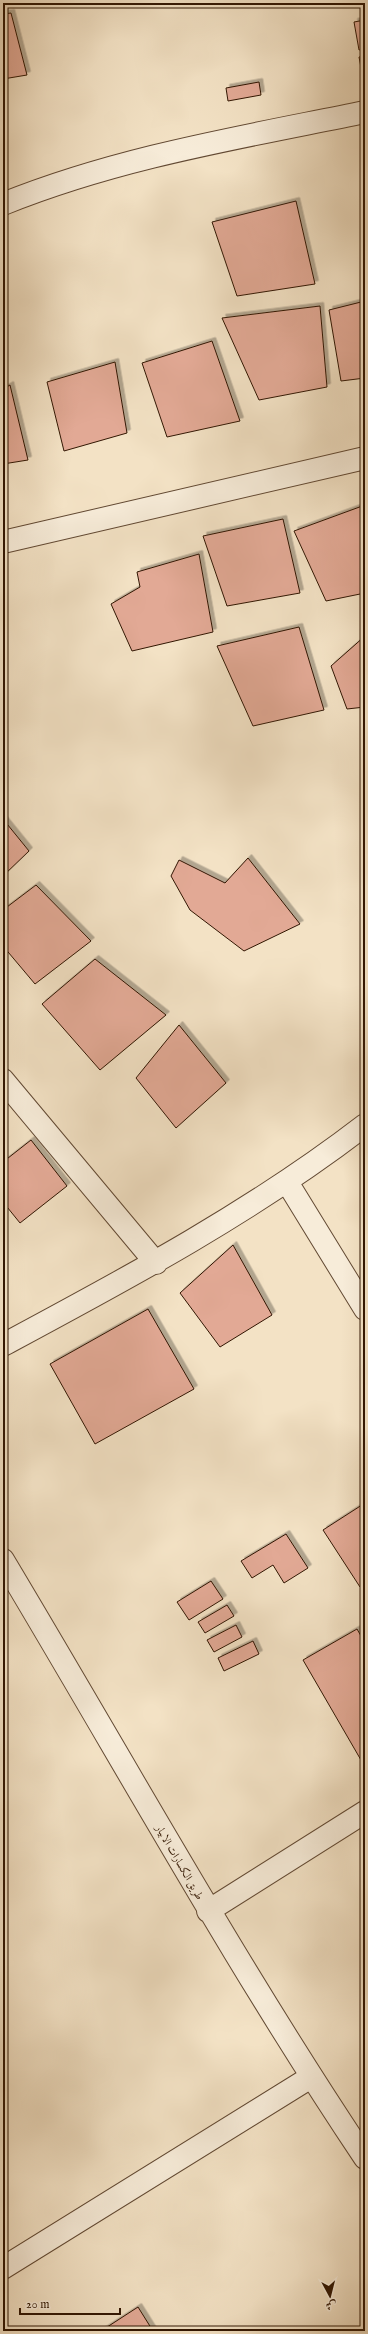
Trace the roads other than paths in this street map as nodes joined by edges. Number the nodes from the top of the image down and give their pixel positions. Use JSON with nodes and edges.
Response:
{"nodes":[{"id":1,"x":365,"y":112,"type":"edge"},
{"id":2,"x":3,"y":204,"type":"edge"},
{"id":3,"x":365,"y":458,"type":"edge"},
{"id":4,"x":3,"y":542,"type":"edge"},
{"id":5,"x":6,"y":1089,"type":"edge"},
{"id":6,"x":365,"y":1125,"type":"edge"},
{"id":7,"x":287,"y":1182,"type":"junction"},
{"id":8,"x":156,"y":1263,"type":"junction"},
{"id":9,"x":365,"y":1309,"type":"edge"},
{"id":10,"x":3,"y":1345,"type":"edge"},
{"id":11,"x":3,"y":1560,"type":"edge"},
{"id":12,"x":365,"y":1812,"type":"edge"},
{"id":13,"x":208,"y":1911,"type":"junction"},
{"id":14,"x":310,"y":2077,"type":"junction"},
{"id":15,"x":365,"y":2158,"type":"edge"},
{"id":16,"x":3,"y":2268,"type":"edge"}],
"edges":[{"from":1,"to":2,"type":"street"},
{"from":3,"to":4,"type":"street"},
{"from":5,"to":8,"type":"street"},
{"from":6,"to":7,"type":"street"},
{"from":7,"to":8,"type":"street"},
{"from":7,"to":9,"type":"street"},
{"from":8,"to":10,"type":"street"},
{"from":11,"to":13,"type":"street","name":"طريق الكسارات الابيار"},
{"from":12,"to":13,"type":"street"},
{"from":13,"to":14,"type":"street","name":"طريق الكسارات الابيار"},
{"from":14,"to":15,"type":"street","name":"طريق الكسارات الابيار"},
{"from":14,"to":16,"type":"street"}]}
